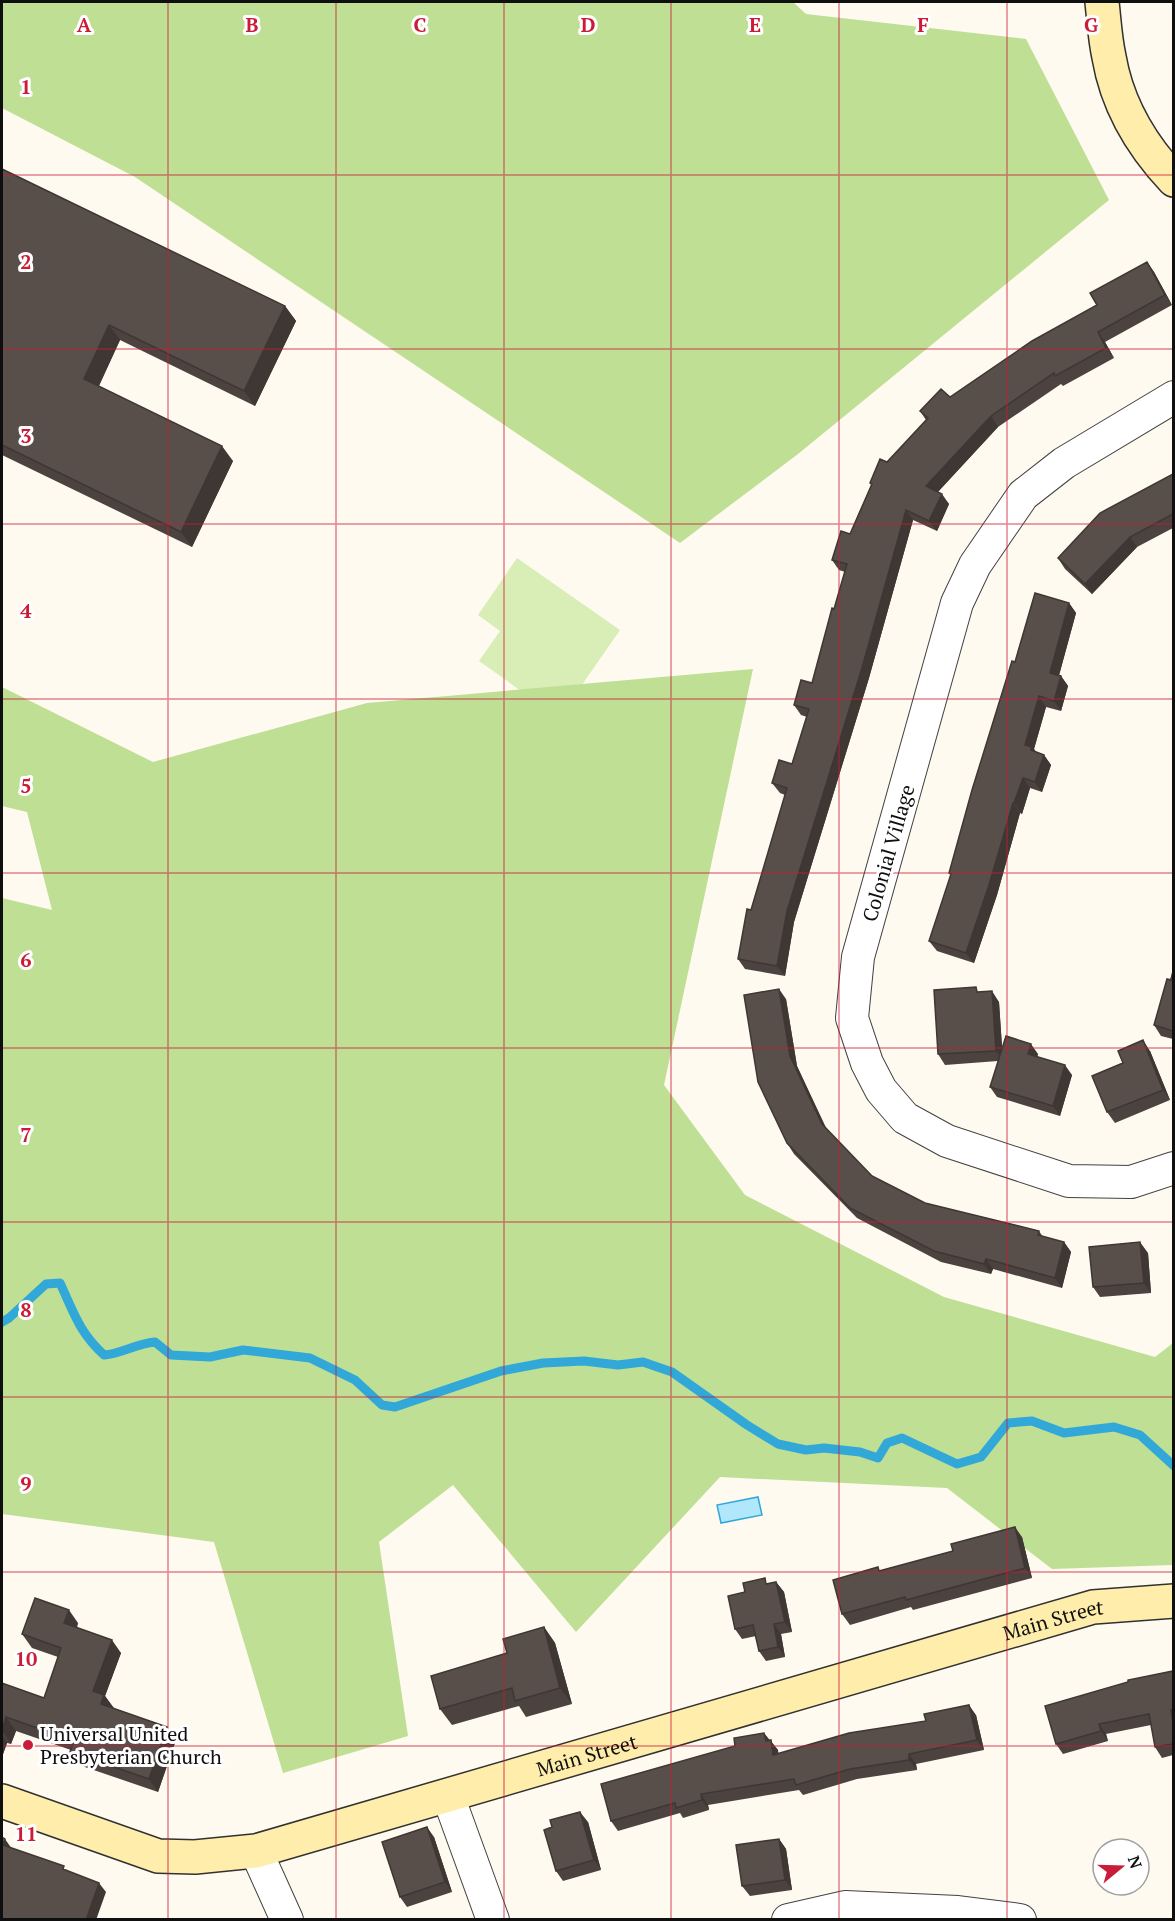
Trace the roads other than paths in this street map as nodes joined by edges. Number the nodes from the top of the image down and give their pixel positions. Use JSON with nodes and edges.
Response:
{"nodes":[{"id":1,"x":1102,"y":2,"type":"edge"},
{"id":2,"x":1173,"y":180,"type":"edge"},
{"id":3,"x":1173,"y":397,"type":"edge"},
{"id":4,"x":1173,"y":1168,"type":"edge"},
{"id":5,"x":1173,"y":1600,"type":"edge"},
{"id":6,"x":448,"y":1796,"type":"junction"},
{"id":7,"x":2,"y":1801,"type":"edge"},
{"id":8,"x":256,"y":1851,"type":"junction"},
{"id":9,"x":287,"y":1920,"type":"edge"},
{"id":10,"x":494,"y":1920,"type":"edge"},
{"id":11,"x":788,"y":1920,"type":"edge"},
{"id":12,"x":1020,"y":1920,"type":"edge"}],
"edges":[{"from":1,"to":2,"type":"street"},
{"from":3,"to":4,"type":"street","name":"Colonial Village"},
{"from":5,"to":6,"type":"street","name":"Main Street"},
{"from":6,"to":8,"type":"street","name":"Main Street"},
{"from":6,"to":10,"type":"street"},
{"from":7,"to":8,"type":"street","name":"Main Street"},
{"from":8,"to":9,"type":"street"},
{"from":11,"to":12,"type":"street"}]}
